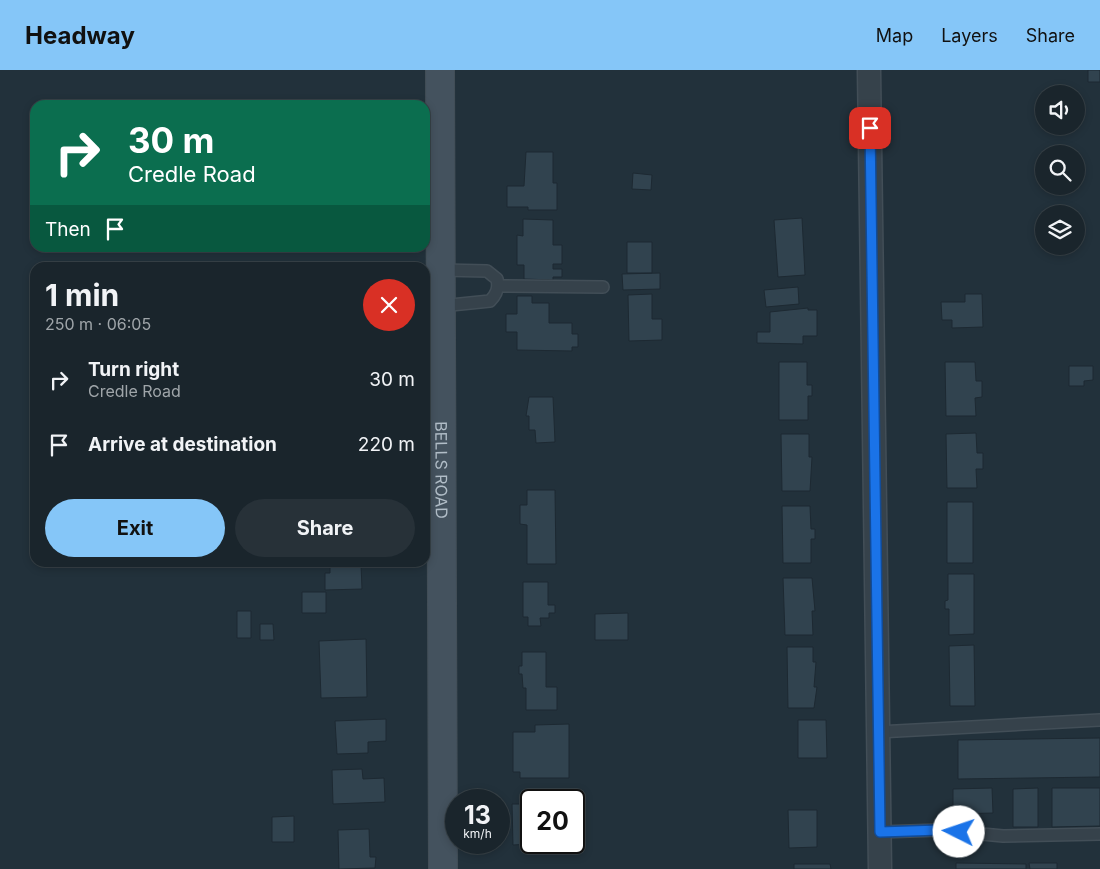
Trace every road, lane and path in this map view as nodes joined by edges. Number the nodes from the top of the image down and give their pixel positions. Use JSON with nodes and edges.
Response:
{"nodes":[{"id":1,"x":440,"y":70,"type":"edge"},
{"id":2,"x":869,"y":70,"type":"edge"},
{"id":3,"x":441,"y":270,"type":"junction"},
{"id":4,"x":499,"y":286,"type":"junction"},
{"id":5,"x":604,"y":287,"type":"dead end"},
{"id":6,"x":441,"y":306,"type":"junction"},
{"id":7,"x":1100,"y":720,"type":"edge"},
{"id":8,"x":878,"y":732,"type":"junction"},
{"id":9,"x":880,"y":832,"type":"junction"},
{"id":10,"x":1100,"y":834,"type":"edge"},
{"id":11,"x":443,"y":869,"type":"edge"},
{"id":12,"x":880,"y":869,"type":"edge"}],
"edges":[{"from":1,"to":3,"type":"street","name":"BELLS ROAD"},
{"from":2,"to":8,"type":"street"},
{"from":3,"to":4,"type":"lane"},
{"from":3,"to":6,"type":"street","name":"BELLS ROAD"},
{"from":4,"to":5,"type":"lane"},
{"from":4,"to":6,"type":"lane"},
{"from":6,"to":11,"type":"street","name":"BELLS ROAD"},
{"from":7,"to":8,"type":"lane"},
{"from":8,"to":9,"type":"street"},
{"from":9,"to":10,"type":"lane"},
{"from":9,"to":12,"type":"street"}]}
